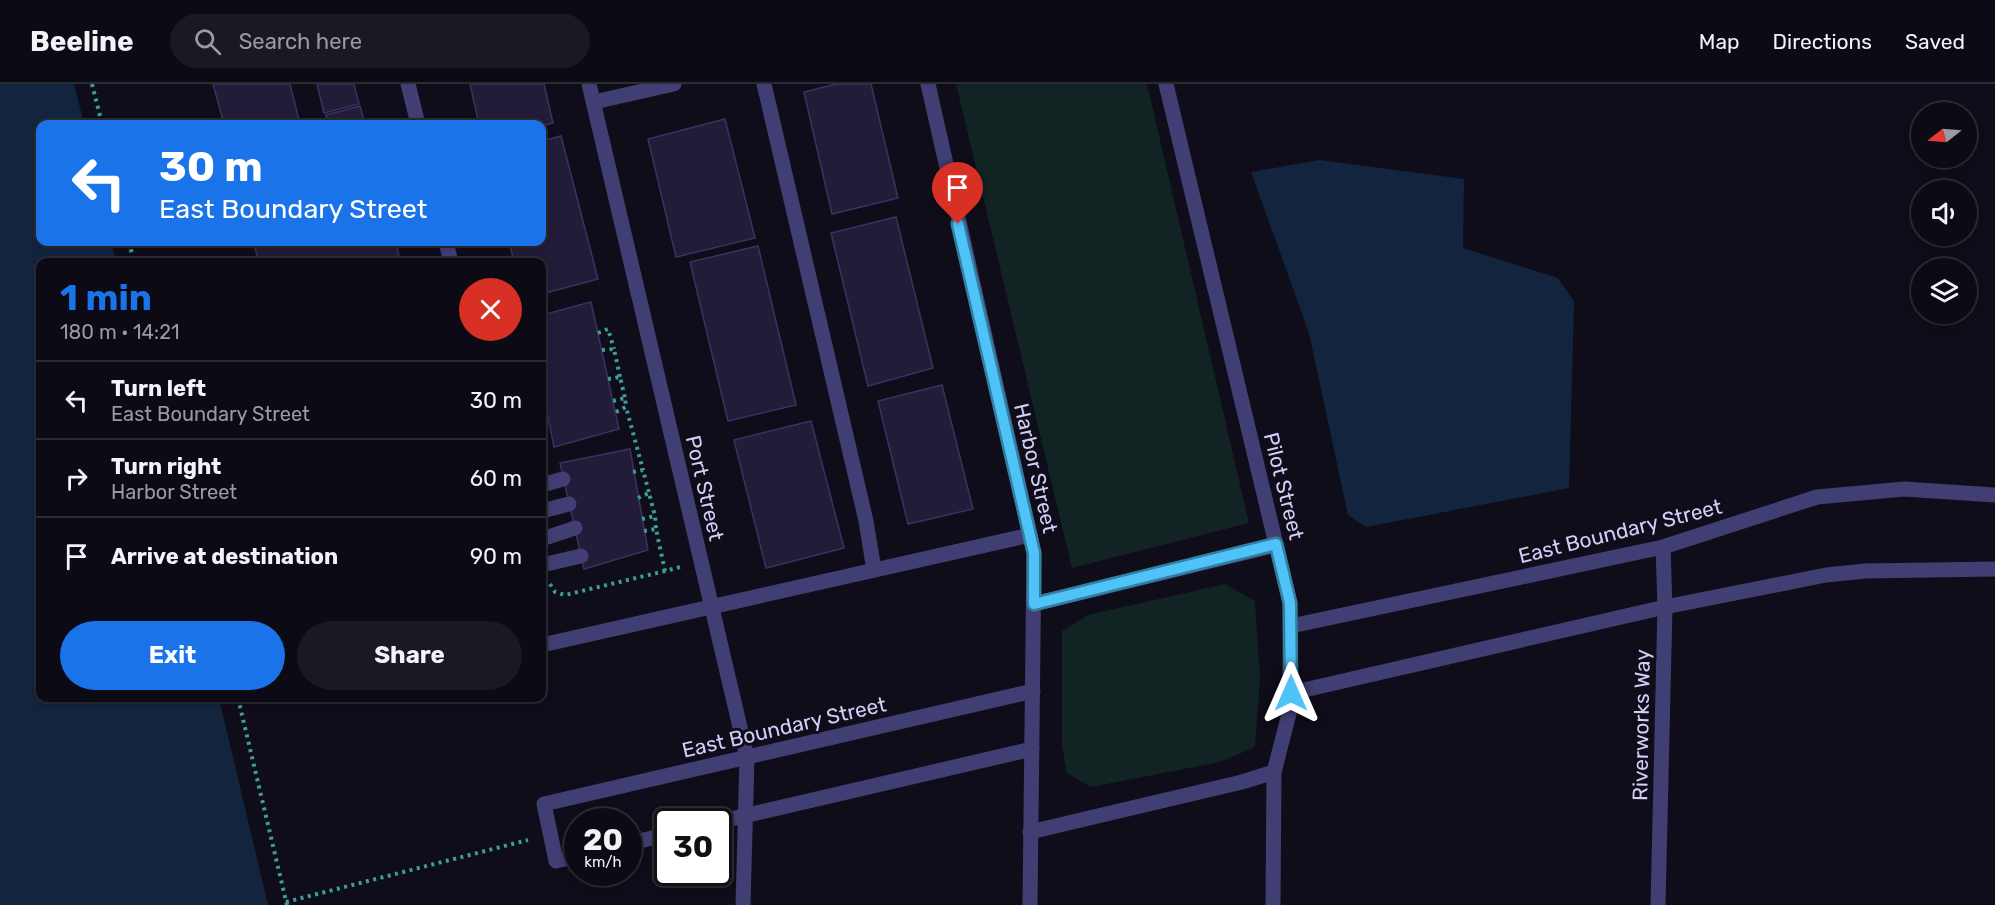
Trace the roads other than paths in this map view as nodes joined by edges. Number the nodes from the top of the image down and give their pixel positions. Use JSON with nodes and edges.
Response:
{"nodes":[{"id":1,"x":408,"y":84,"type":"edge"},
{"id":2,"x":590,"y":84,"type":"edge"},
{"id":3,"x":674,"y":84,"type":"edge"},
{"id":4,"x":764,"y":84,"type":"edge"},
{"id":5,"x":928,"y":84,"type":"edge"},
{"id":6,"x":1166,"y":84,"type":"edge"},
{"id":7,"x":594,"y":102,"type":"junction"},
{"id":8,"x":417,"y":120,"type":"edge"},
{"id":9,"x":563,"y":479,"type":"dead end"},
{"id":10,"x":546,"y":484,"type":"edge"},
{"id":11,"x":1995,"y":495,"type":"edge"},
{"id":12,"x":569,"y":504,"type":"dead end"},
{"id":13,"x":546,"y":510,"type":"edge"},
{"id":14,"x":575,"y":528,"type":"dead end"},
{"id":15,"x":1030,"y":535,"type":"junction"},
{"id":16,"x":546,"y":538,"type":"edge"},
{"id":17,"x":1276,"y":544,"type":"junction"},
{"id":18,"x":1663,"y":547,"type":"junction"},
{"id":19,"x":581,"y":556,"type":"dead end"},
{"id":20,"x":546,"y":564,"type":"edge"},
{"id":21,"x":1995,"y":569,"type":"edge"},
{"id":22,"x":874,"y":570,"type":"junction"},
{"id":23,"x":1034,"y":604,"type":"junction"},
{"id":24,"x":711,"y":606,"type":"junction"},
{"id":25,"x":1665,"y":607,"type":"junction"},
{"id":26,"x":1290,"y":626,"type":"junction"},
{"id":27,"x":546,"y":644,"type":"edge"},
{"id":28,"x":1033,"y":691,"type":"junction"},
{"id":29,"x":1291,"y":693,"type":"junction"},
{"id":30,"x":1032,"y":749,"type":"junction"},
{"id":31,"x":747,"y":757,"type":"junction"},
{"id":32,"x":1274,"y":772,"type":"junction"},
{"id":33,"x":745,"y":816,"type":"junction"},
{"id":34,"x":732,"y":819,"type":"edge"},
{"id":35,"x":1030,"y":832,"type":"junction"},
{"id":36,"x":564,"y":859,"type":"edge"},
{"id":37,"x":743,"y":905,"type":"edge"},
{"id":38,"x":1030,"y":905,"type":"edge"},
{"id":39,"x":1273,"y":905,"type":"edge"},
{"id":40,"x":1658,"y":905,"type":"edge"}],
"edges":[{"from":1,"to":8,"type":"street"},
{"from":2,"to":7,"type":"street","name":"Port Street"},
{"from":3,"to":7,"type":"street"},
{"from":4,"to":22,"type":"street"},
{"from":5,"to":15,"type":"street","name":"Harbor Street"},
{"from":6,"to":17,"type":"street","name":"Pilot Street"},
{"from":7,"to":24,"type":"street","name":"Port Street"},
{"from":9,"to":10,"type":"street"},
{"from":11,"to":18,"type":"street","name":"East Boundary Street"},
{"from":12,"to":13,"type":"street"},
{"from":14,"to":16,"type":"street"},
{"from":15,"to":22,"type":"street"},
{"from":15,"to":23,"type":"street","name":"Harbor Street"},
{"from":17,"to":23,"type":"street"},
{"from":17,"to":26,"type":"street","name":"Pilot Street"},
{"from":18,"to":25,"type":"street","name":"Riverworks Way"},
{"from":18,"to":26,"type":"street","name":"East Boundary Street"},
{"from":19,"to":20,"type":"street"},
{"from":21,"to":25,"type":"street"},
{"from":22,"to":24,"type":"street"},
{"from":23,"to":28,"type":"street","name":"Harbor Street"},
{"from":24,"to":27,"type":"street"},
{"from":24,"to":31,"type":"street","name":"Port Street"},
{"from":25,"to":29,"type":"street"},
{"from":25,"to":40,"type":"street","name":"Riverworks Way"},
{"from":26,"to":29,"type":"street","name":"Pilot Street"},
{"from":28,"to":30,"type":"street","name":"Harbor Street"},
{"from":28,"to":31,"type":"street","name":"East Boundary Street"},
{"from":29,"to":32,"type":"street","name":"Pilot Street"},
{"from":30,"to":33,"type":"street"},
{"from":30,"to":35,"type":"street","name":"Harbor Street"},
{"from":31,"to":33,"type":"street","name":"Port Street"},
{"from":31,"to":36,"type":"street","name":"East Boundary Street"},
{"from":32,"to":35,"type":"street"},
{"from":32,"to":39,"type":"street","name":"Pilot Street"},
{"from":33,"to":34,"type":"street"},
{"from":33,"to":37,"type":"street","name":"Port Street"},
{"from":35,"to":38,"type":"street","name":"Harbor Street"}]}
